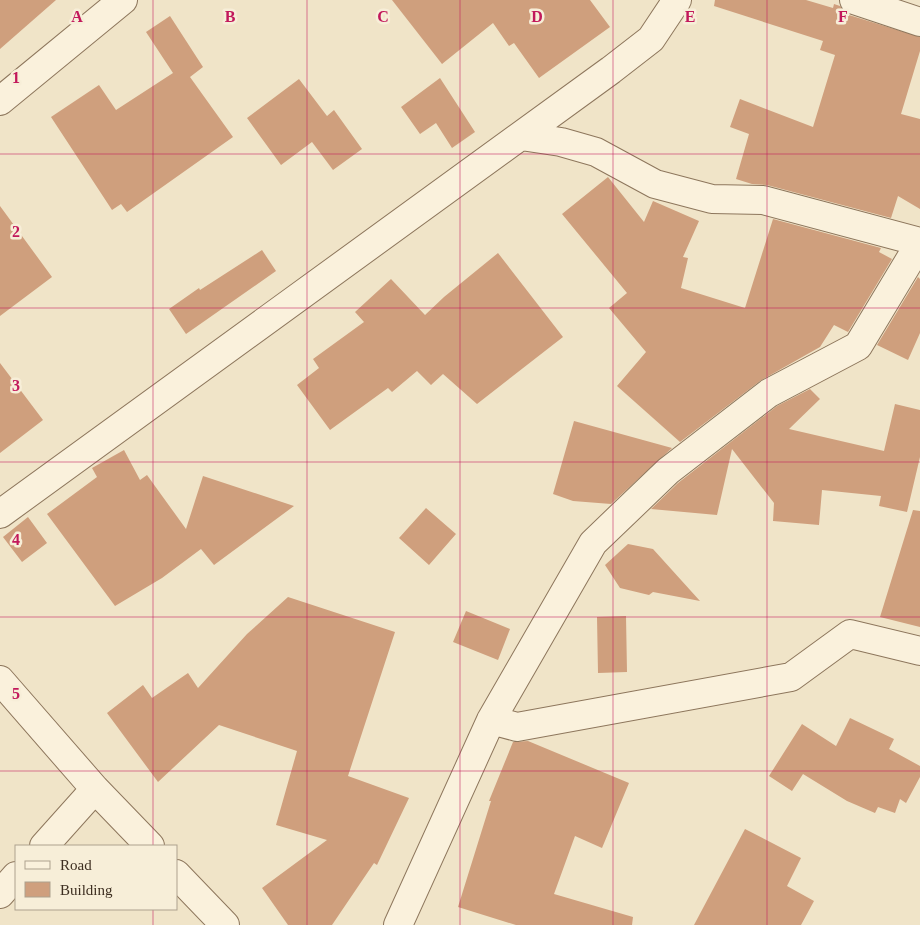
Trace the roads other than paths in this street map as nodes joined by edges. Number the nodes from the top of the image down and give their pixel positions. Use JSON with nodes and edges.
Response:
{"nodes":[{"id":1,"x":677,"y":0,"type":"edge"},
{"id":2,"x":854,"y":0,"type":"edge"},
{"id":3,"x":112,"y":3,"type":"edge"},
{"id":4,"x":920,"y":22,"type":"edge"},
{"id":5,"x":0,"y":100,"type":"edge"},
{"id":6,"x":521,"y":136,"type":"junction"},
{"id":7,"x":920,"y":242,"type":"edge"},
{"id":8,"x":0,"y":514,"type":"edge"},
{"id":9,"x":920,"y":651,"type":"edge"},
{"id":10,"x":0,"y":680,"type":"edge"},
{"id":11,"x":491,"y":720,"type":"junction"},
{"id":12,"x":95,"y":789,"type":"junction"},
{"id":13,"x":45,"y":845,"type":"edge"},
{"id":14,"x":149,"y":845,"type":"edge"},
{"id":15,"x":178,"y":876,"type":"edge"},
{"id":16,"x":15,"y":877,"type":"edge"},
{"id":17,"x":0,"y":894,"type":"edge"},
{"id":18,"x":225,"y":925,"type":"edge"},
{"id":19,"x":398,"y":925,"type":"edge"}],
"edges":[{"from":1,"to":6,"type":"street"},
{"from":2,"to":4,"type":"street"},
{"from":3,"to":5,"type":"street"},
{"from":6,"to":7,"type":"street"},
{"from":6,"to":8,"type":"street"},
{"from":7,"to":11,"type":"street"},
{"from":9,"to":11,"type":"street"},
{"from":10,"to":12,"type":"street"},
{"from":11,"to":19,"type":"street"},
{"from":12,"to":13,"type":"street"},
{"from":12,"to":14,"type":"street"},
{"from":15,"to":18,"type":"street"},
{"from":16,"to":17,"type":"street"}]}
